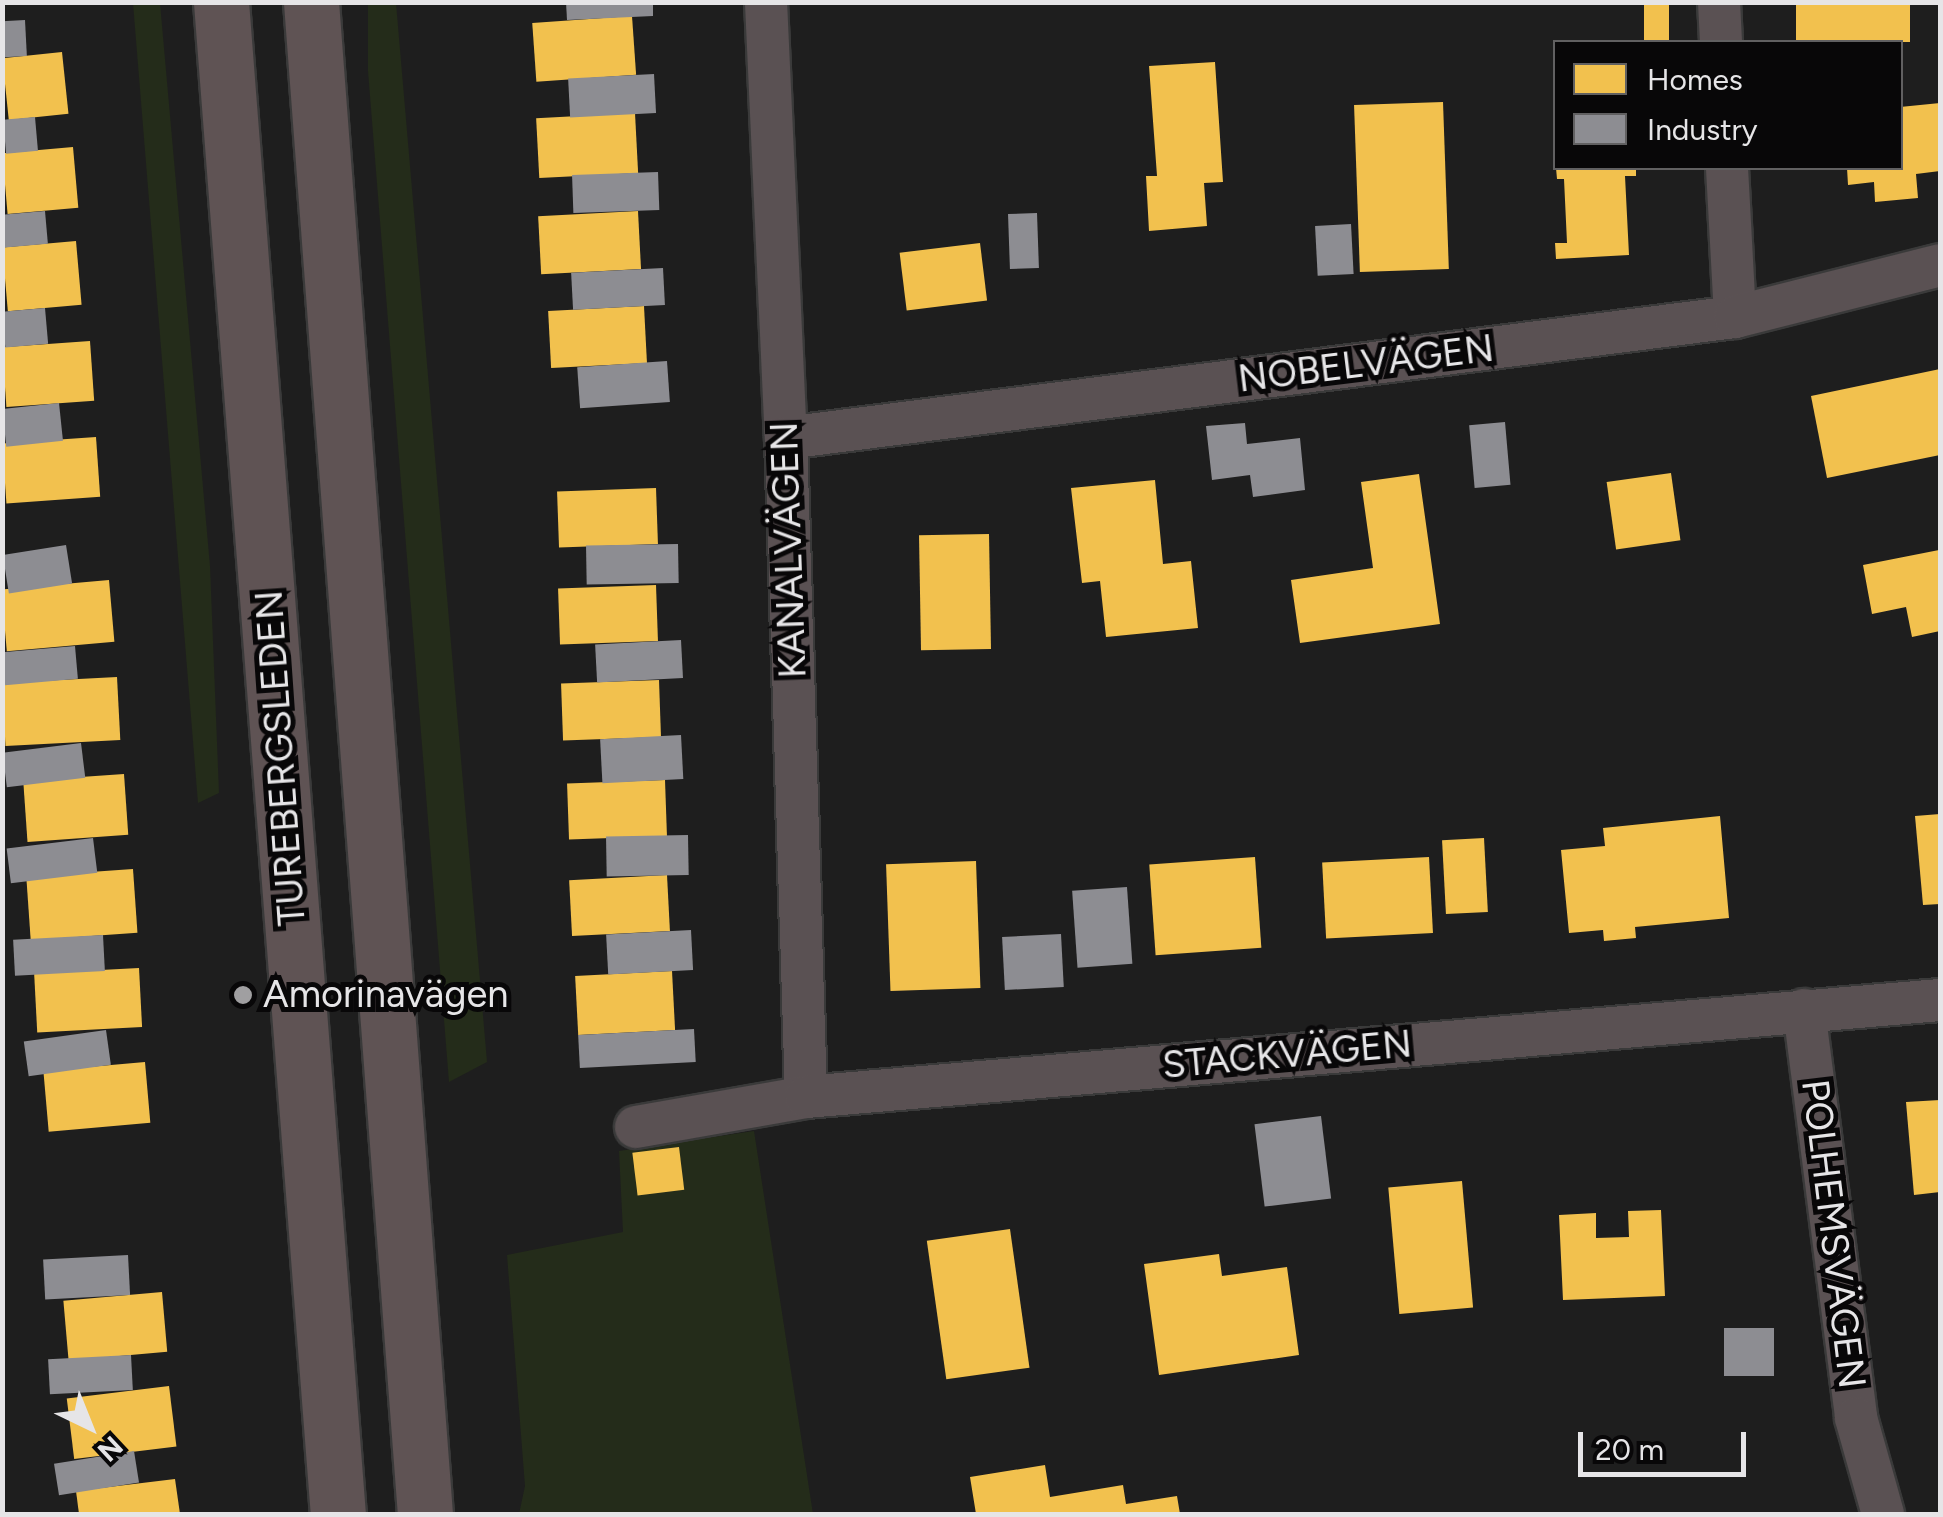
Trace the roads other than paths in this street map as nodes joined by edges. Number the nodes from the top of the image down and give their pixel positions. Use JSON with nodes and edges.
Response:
{"nodes":[{"id":1,"x":222,"y":2,"type":"edge"},
{"id":2,"x":311,"y":2,"type":"edge"},
{"id":3,"x":766,"y":2,"type":"edge"},
{"id":4,"x":1719,"y":2,"type":"edge"},
{"id":5,"x":1721,"y":40,"type":"edge"},
{"id":6,"x":1728,"y":170,"type":"edge"},
{"id":7,"x":1940,"y":265,"type":"edge"},
{"id":8,"x":1735,"y":317,"type":"junction"},
{"id":9,"x":786,"y":438,"type":"junction"},
{"id":10,"x":1940,"y":1000,"type":"edge"},
{"id":11,"x":1804,"y":1010,"type":"junction"},
{"id":12,"x":806,"y":1097,"type":"junction"},
{"id":13,"x":636,"y":1127,"type":"dead end"},
{"id":14,"x":338,"y":1514,"type":"edge"},
{"id":15,"x":425,"y":1514,"type":"edge"},
{"id":16,"x":1883,"y":1514,"type":"edge"}],
"edges":[{"from":1,"to":14,"type":"main road","name":"TUREBERGSLEDEN"},
{"from":2,"to":15,"type":"main road"},
{"from":3,"to":9,"type":"street","name":"KANALVÄGEN"},
{"from":4,"to":5,"type":"street"},
{"from":6,"to":8,"type":"street"},
{"from":7,"to":8,"type":"street","name":"NOBELVÄGEN"},
{"from":8,"to":9,"type":"street","name":"NOBELVÄGEN"},
{"from":9,"to":12,"type":"street","name":"KANALVÄGEN"},
{"from":10,"to":11,"type":"street","name":"STACKVÄGEN"},
{"from":11,"to":12,"type":"street","name":"STACKVÄGEN"},
{"from":11,"to":16,"type":"street","name":"POLHEMSVÄGEN"},
{"from":12,"to":13,"type":"street","name":"STACKVÄGEN"}]}
